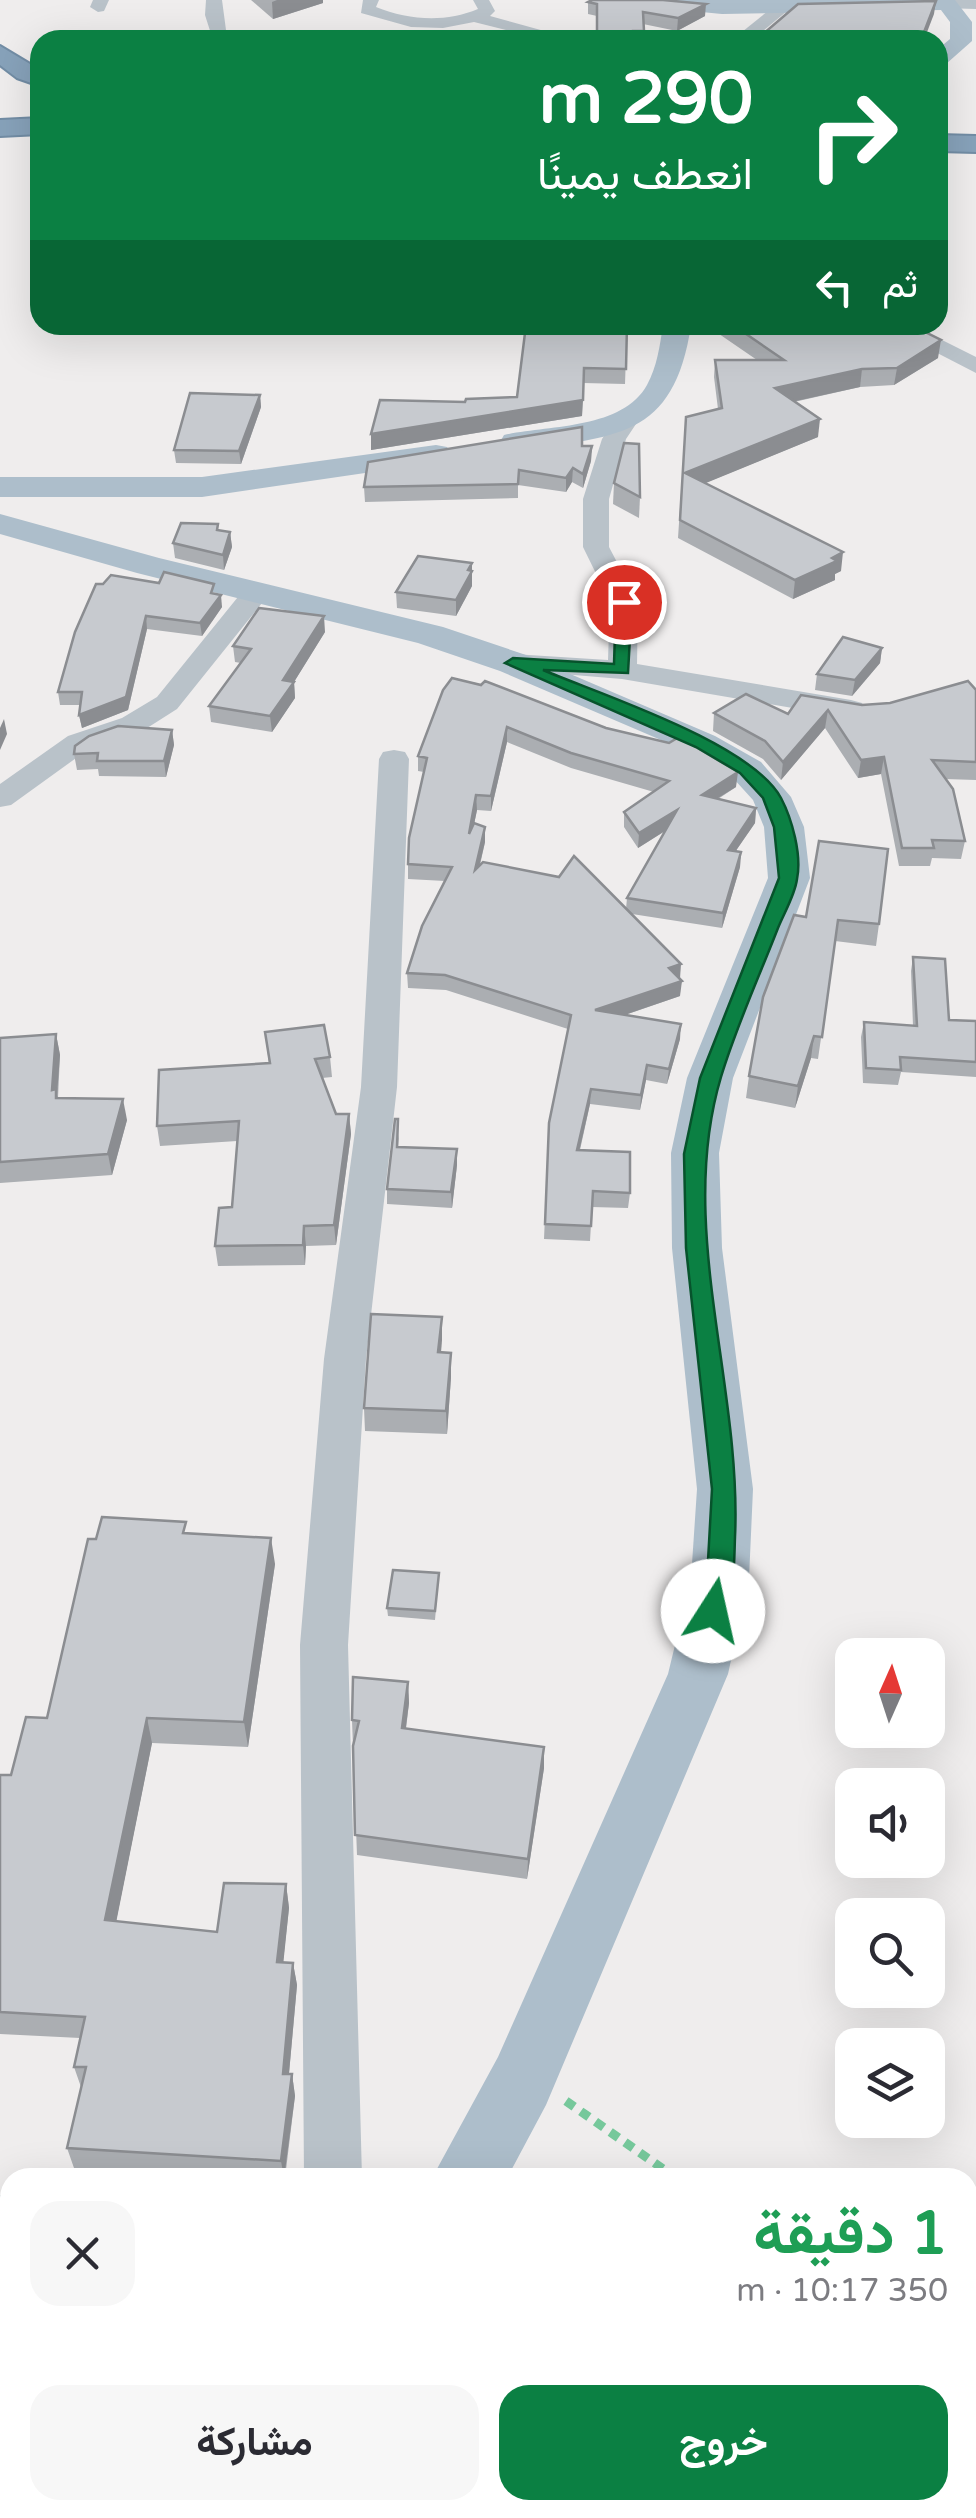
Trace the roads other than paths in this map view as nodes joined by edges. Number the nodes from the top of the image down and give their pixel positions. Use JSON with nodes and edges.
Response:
{"nodes":[{"id":1,"x":214,"y":0,"type":"edge"},
{"id":2,"x":371,"y":0,"type":"edge"},
{"id":3,"x":639,"y":0,"type":"edge"},
{"id":4,"x":947,"y":4,"type":"junction"},
{"id":5,"x":976,"y":4,"type":"edge"},
{"id":6,"x":784,"y":7,"type":"junction"},
{"id":7,"x":479,"y":8,"type":"edge"},
{"id":8,"x":218,"y":30,"type":"edge"},
{"id":9,"x":540,"y":30,"type":"edge"},
{"id":10,"x":754,"y":30,"type":"edge"},
{"id":11,"x":948,"y":51,"type":"edge"},
{"id":12,"x":0,"y":53,"type":"edge"},
{"id":13,"x":30,"y":75,"type":"edge"},
{"id":14,"x":30,"y":103,"type":"edge"},
{"id":15,"x":0,"y":104,"type":"edge"},
{"id":16,"x":30,"y":112,"type":"edge"},
{"id":17,"x":0,"y":114,"type":"edge"},
{"id":18,"x":30,"y":126,"type":"edge"},
{"id":19,"x":0,"y":128,"type":"edge"},
{"id":20,"x":948,"y":130,"type":"edge"},
{"id":21,"x":976,"y":130,"type":"edge"},
{"id":22,"x":948,"y":144,"type":"edge"},
{"id":23,"x":976,"y":144,"type":"edge"},
{"id":24,"x":674,"y":335,"type":"edge"},
{"id":25,"x":914,"y":335,"type":"edge"},
{"id":26,"x":976,"y":366,"type":"edge"},
{"id":27,"x":630,"y":415,"type":"junction"},
{"id":28,"x":3,"y":517,"type":"edge"},
{"id":29,"x":256,"y":593,"type":"junction"},
{"id":30,"x":513,"y":663,"type":"junction"},
{"id":31,"x":622,"y":670,"type":"junction"},
{"id":32,"x":874,"y":709,"type":"edge"},
{"id":33,"x":394,"y":759,"type":"dead end"},
{"id":34,"x":0,"y":798,"type":"edge"},
{"id":35,"x":332,"y":2168,"type":"edge"},
{"id":36,"x":474,"y":2168,"type":"edge"}],
"edges":[{"from":1,"to":8,"type":"street"},
{"from":2,"to":7,"type":"street"},
{"from":3,"to":6,"type":"main road"},
{"from":4,"to":5,"type":"street"},
{"from":4,"to":6,"type":"main road"},
{"from":4,"to":11,"type":"main road"},
{"from":6,"to":10,"type":"street"},
{"from":7,"to":9,"type":"street"},
{"from":12,"to":13,"type":"highway"},
{"from":14,"to":15,"type":"highway"},
{"from":16,"to":17,"type":"highway"},
{"from":18,"to":19,"type":"highway"},
{"from":20,"to":21,"type":"highway"},
{"from":22,"to":23,"type":"highway"},
{"from":24,"to":27,"type":"main road"},
{"from":25,"to":26,"type":"street"},
{"from":27,"to":28,"type":"main road"},
{"from":27,"to":31,"type":"street"},
{"from":28,"to":29,"type":"main road"},
{"from":29,"to":30,"type":"main road"},
{"from":29,"to":34,"type":"street"},
{"from":30,"to":31,"type":"street"},
{"from":30,"to":36,"type":"main road"},
{"from":31,"to":32,"type":"street"},
{"from":33,"to":35,"type":"street"}]}
